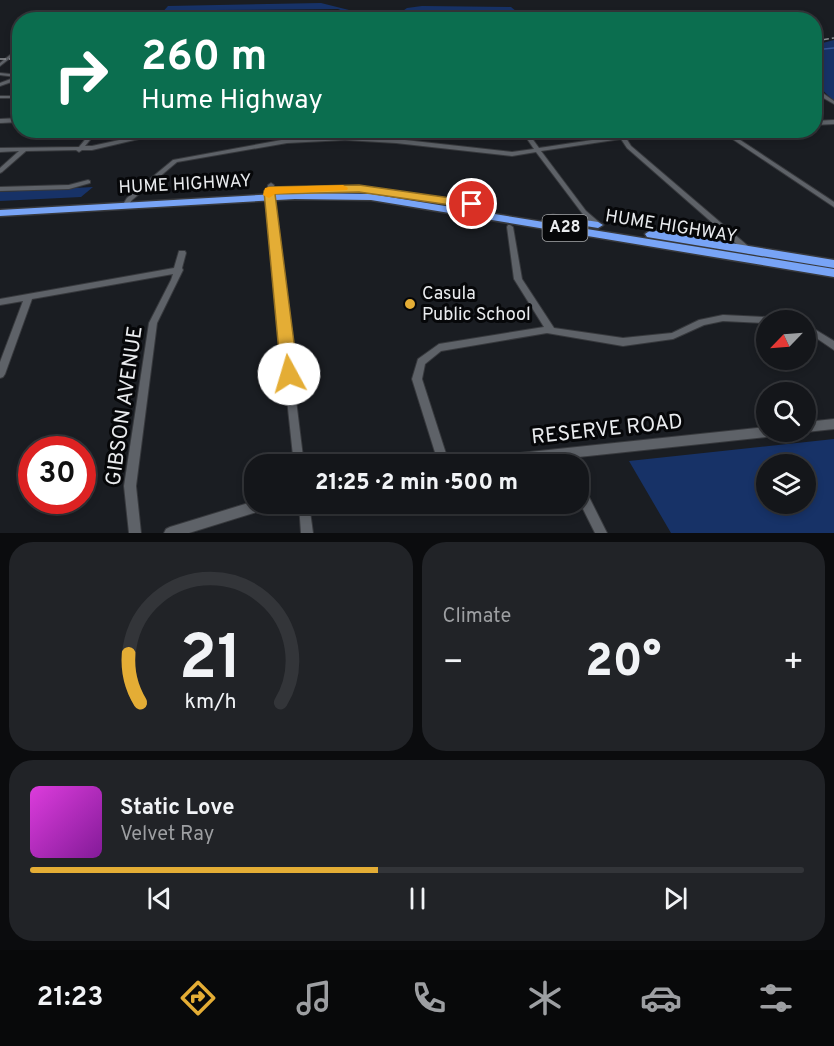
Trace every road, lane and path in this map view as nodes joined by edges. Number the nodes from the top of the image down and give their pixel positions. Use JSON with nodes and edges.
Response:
{"nodes":[{"id":1,"x":12,"y":55,"type":"edge"},
{"id":2,"x":0,"y":65,"type":"edge"},
{"id":3,"x":89,"y":138,"type":"edge"},
{"id":4,"x":141,"y":138,"type":"edge"},
{"id":5,"x":345,"y":138,"type":"joint"},
{"id":6,"x":529,"y":138,"type":"edge"},
{"id":7,"x":623,"y":138,"type":"joint"},
{"id":8,"x":733,"y":138,"type":"edge"},
{"id":9,"x":0,"y":150,"type":"edge"},
{"id":10,"x":79,"y":150,"type":"junction"},
{"id":11,"x":538,"y":150,"type":"junction"},
{"id":12,"x":23,"y":151,"type":"junction"},
{"id":13,"x":0,"y":171,"type":"edge"},
{"id":14,"x":88,"y":182,"type":"dead end"},
{"id":15,"x":0,"y":189,"type":"edge"},
{"id":16,"x":270,"y":191,"type":"junction"},
{"id":17,"x":127,"y":202,"type":"junction"},
{"id":18,"x":834,"y":205,"type":"edge"},
{"id":19,"x":0,"y":206,"type":"edge"},
{"id":20,"x":584,"y":212,"type":"junction"},
{"id":21,"x":0,"y":213,"type":"edge"},
{"id":22,"x":574,"y":221,"type":"junction"},
{"id":23,"x":598,"y":225,"type":"junction"},
{"id":24,"x":510,"y":226,"type":"dead end"},
{"id":25,"x":182,"y":253,"type":"dead end"},
{"id":26,"x":753,"y":254,"type":"junction"},
{"id":27,"x":834,"y":264,"type":"edge"},
{"id":28,"x":179,"y":270,"type":"junction"},
{"id":29,"x":834,"y":273,"type":"edge"},
{"id":30,"x":28,"y":298,"type":"junction"},
{"id":31,"x":0,"y":302,"type":"edge"},
{"id":32,"x":756,"y":320,"type":"edge"},
{"id":33,"x":550,"y":329,"type":"junction"},
{"id":34,"x":816,"y":334,"type":"edge"},
{"id":35,"x":834,"y":346,"type":"edge"},
{"id":36,"x":0,"y":374,"type":"edge"},
{"id":37,"x":834,"y":424,"type":"edge"},
{"id":38,"x":816,"y":426,"type":"edge"},
{"id":39,"x":756,"y":433,"type":"edge"},
{"id":40,"x":561,"y":453,"type":"joint"},
{"id":41,"x":298,"y":454,"type":"edge"},
{"id":42,"x":440,"y":454,"type":"edge"},
{"id":43,"x":552,"y":454,"type":"edge"},
{"id":44,"x":589,"y":509,"type":"edge"},
{"id":45,"x":244,"y":510,"type":"edge"},
{"id":46,"x":305,"y":514,"type":"edge"},
{"id":47,"x":135,"y":533,"type":"edge"},
{"id":48,"x":170,"y":533,"type":"edge"},
{"id":49,"x":307,"y":533,"type":"edge"},
{"id":50,"x":601,"y":533,"type":"edge"}],
"edges":[{"from":1,"to":2,"type":"street"},
{"from":3,"to":10,"type":"street"},
{"from":4,"to":10,"type":"street"},
{"from":5,"to":11,"type":"street"},
{"from":5,"to":17,"type":"street"},
{"from":6,"to":11,"type":"street"},
{"from":7,"to":11,"type":"street"},
{"from":7,"to":26,"type":"street"},
{"from":8,"to":18,"type":"street"},
{"from":9,"to":12,"type":"street"},
{"from":10,"to":12,"type":"street"},
{"from":11,"to":20,"type":"street"},
{"from":12,"to":13,"type":"street"},
{"from":14,"to":15,"type":"street"},
{"from":16,"to":17,"type":"highway","name":"HUME HIGHWAY","number":"A28"},
{"from":16,"to":22,"type":"highway","name":"HUME HIGHWAY","number":"A28"},
{"from":16,"to":26,"type":"highway","name":"HUME HIGHWAY","number":"A28"},
{"from":16,"to":41,"type":"street"},
{"from":17,"to":19,"type":"highway","name":"HUME HIGHWAY","number":"A28"},
{"from":17,"to":21,"type":"highway","name":"HUME HIGHWAY","number":"A28"},
{"from":20,"to":22,"type":"street"},
{"from":20,"to":23,"type":"street"},
{"from":22,"to":23,"type":"highway","name":"HUME HIGHWAY","number":"A28"},
{"from":23,"to":26,"type":"highway","name":"HUME HIGHWAY","number":"A28"},
{"from":24,"to":33,"type":"street"},
{"from":25,"to":28,"type":"street","name":"GIBSON AVENUE"},
{"from":26,"to":27,"type":"highway","name":"HUME HIGHWAY","number":"A28"},
{"from":26,"to":29,"type":"highway","name":"HUME HIGHWAY","number":"A28"},
{"from":28,"to":30,"type":"street"},
{"from":28,"to":47,"type":"street","name":"GIBSON AVENUE"},
{"from":30,"to":31,"type":"street"},
{"from":30,"to":36,"type":"street"},
{"from":32,"to":33,"type":"street"},
{"from":33,"to":42,"type":"street"},
{"from":34,"to":35,"type":"street"},
{"from":37,"to":38,"type":"street"},
{"from":39,"to":40,"type":"street","name":"RESERVE ROAD"},
{"from":40,"to":43,"type":"street","name":"RESERVE ROAD"},
{"from":44,"to":50,"type":"street"},
{"from":45,"to":48,"type":"street"},
{"from":46,"to":49,"type":"street"}]}
